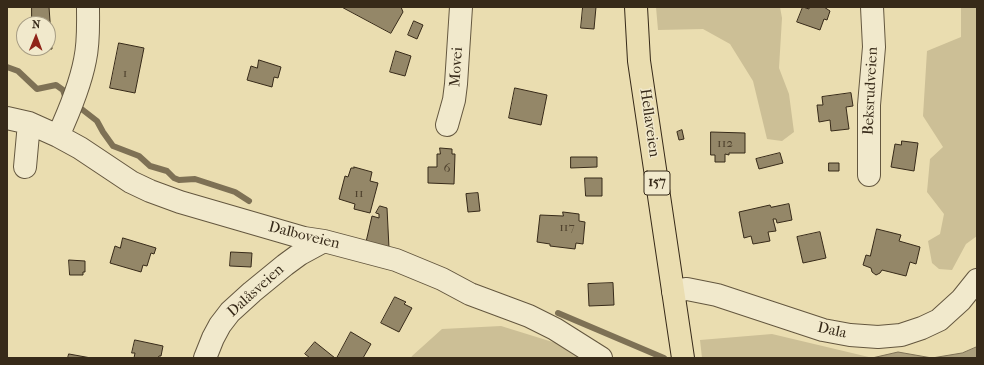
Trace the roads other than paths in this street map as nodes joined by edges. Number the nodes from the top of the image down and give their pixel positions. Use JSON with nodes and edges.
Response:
{"nodes":[{"id":1,"x":88,"y":7,"type":"edge"},
{"id":2,"x":461,"y":7,"type":"edge"},
{"id":3,"x":636,"y":7,"type":"edge"},
{"id":4,"x":872,"y":7,"type":"edge"},
{"id":5,"x":7,"y":118,"type":"edge"},
{"id":6,"x":29,"y":123,"type":"junction"},
{"id":7,"x":447,"y":125,"type":"dead end"},
{"id":8,"x":58,"y":136,"type":"junction"},
{"id":9,"x":26,"y":167,"type":"dead end"},
{"id":10,"x":869,"y":175,"type":"dead end"},
{"id":11,"x":324,"y":241,"type":"junction"},
{"id":12,"x":977,"y":280,"type":"edge"},
{"id":13,"x":673,"y":291,"type":"junction"},
{"id":14,"x":205,"y":358,"type":"edge"},
{"id":15,"x":601,"y":358,"type":"edge"},
{"id":16,"x":683,"y":358,"type":"edge"}],
"edges":[{"from":1,"to":8,"type":"street"},
{"from":2,"to":7,"type":"street","name":"Movei"},
{"from":3,"to":13,"type":"main road","name":"Hellaveien","number":"157"},
{"from":4,"to":10,"type":"street","name":"Beksrudveien"},
{"from":5,"to":6,"type":"street","name":"Dalboveien"},
{"from":6,"to":8,"type":"street","name":"Dalboveien"},
{"from":6,"to":9,"type":"street"},
{"from":8,"to":11,"type":"street","name":"Dalboveien"},
{"from":11,"to":14,"type":"street","name":"Dalåsveien"},
{"from":11,"to":15,"type":"street","name":"Dalboveien"},
{"from":12,"to":13,"type":"street","name":"Dala"},
{"from":13,"to":16,"type":"main road","name":"Hellaveien","number":"157"}]}
